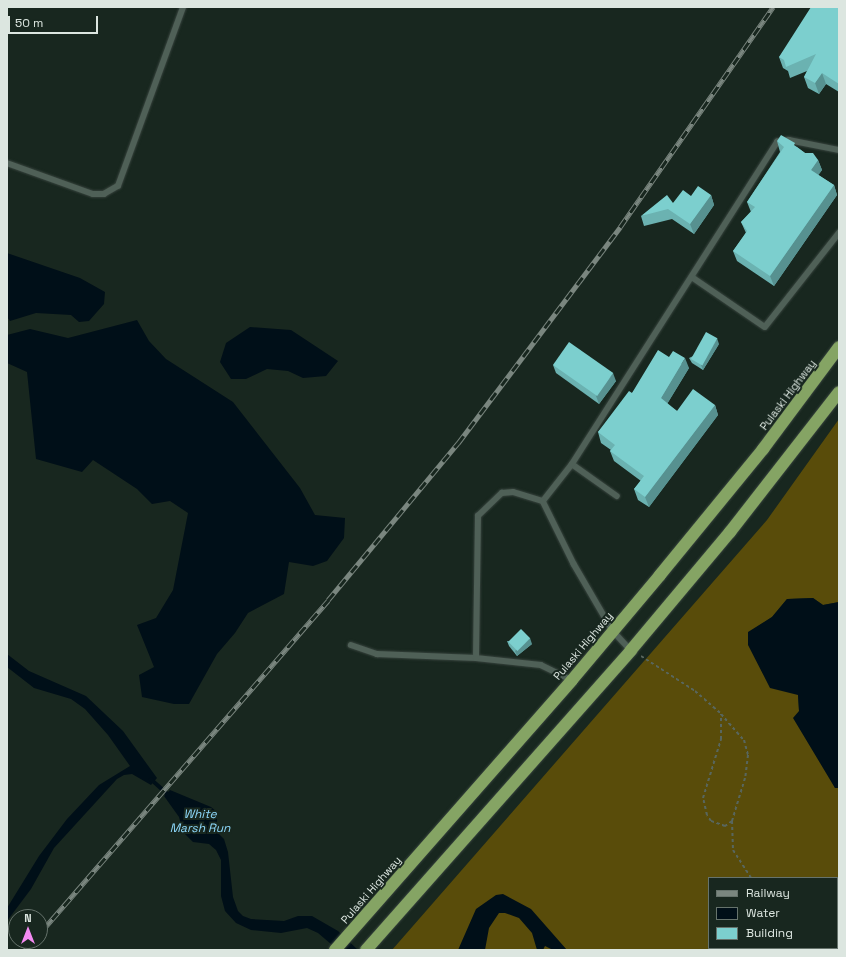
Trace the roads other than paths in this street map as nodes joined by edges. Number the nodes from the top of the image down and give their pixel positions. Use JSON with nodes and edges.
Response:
{"nodes":[{"id":1,"x":183,"y":7,"type":"edge"},
{"id":2,"x":839,"y":150,"type":"edge"},
{"id":3,"x":7,"y":163,"type":"edge"},
{"id":4,"x":839,"y":233,"type":"edge"},
{"id":5,"x":692,"y":277,"type":"junction"},
{"id":6,"x":839,"y":347,"type":"edge"},
{"id":7,"x":839,"y":392,"type":"edge"},
{"id":8,"x":572,"y":464,"type":"junction"},
{"id":9,"x":617,"y":496,"type":"dead end"},
{"id":10,"x":543,"y":501,"type":"junction"},
{"id":11,"x":613,"y":631,"type":"junction"},
{"id":12,"x":351,"y":645,"type":"dead end"},
{"id":13,"x":631,"y":650,"type":"junction"},
{"id":14,"x":476,"y":658,"type":"junction"},
{"id":15,"x":572,"y":680,"type":"junction"},
{"id":16,"x":335,"y":950,"type":"edge"},
{"id":17,"x":366,"y":950,"type":"edge"}],
"edges":[{"from":1,"to":3,"type":"lane"},
{"from":2,"to":5,"type":"lane"},
{"from":4,"to":5,"type":"lane"},
{"from":5,"to":8,"type":"lane"},
{"from":6,"to":11,"type":"highway","name":"Pulaski Highway"},
{"from":7,"to":13,"type":"highway"},
{"from":8,"to":9,"type":"lane"},
{"from":8,"to":10,"type":"lane"},
{"from":10,"to":11,"type":"lane"},
{"from":10,"to":14,"type":"lane"},
{"from":11,"to":13,"type":"lane"},
{"from":11,"to":15,"type":"highway","name":"Pulaski Highway"},
{"from":12,"to":14,"type":"lane"},
{"from":13,"to":17,"type":"highway"},
{"from":14,"to":15,"type":"lane"},
{"from":15,"to":16,"type":"highway","name":"Pulaski Highway"}]}
